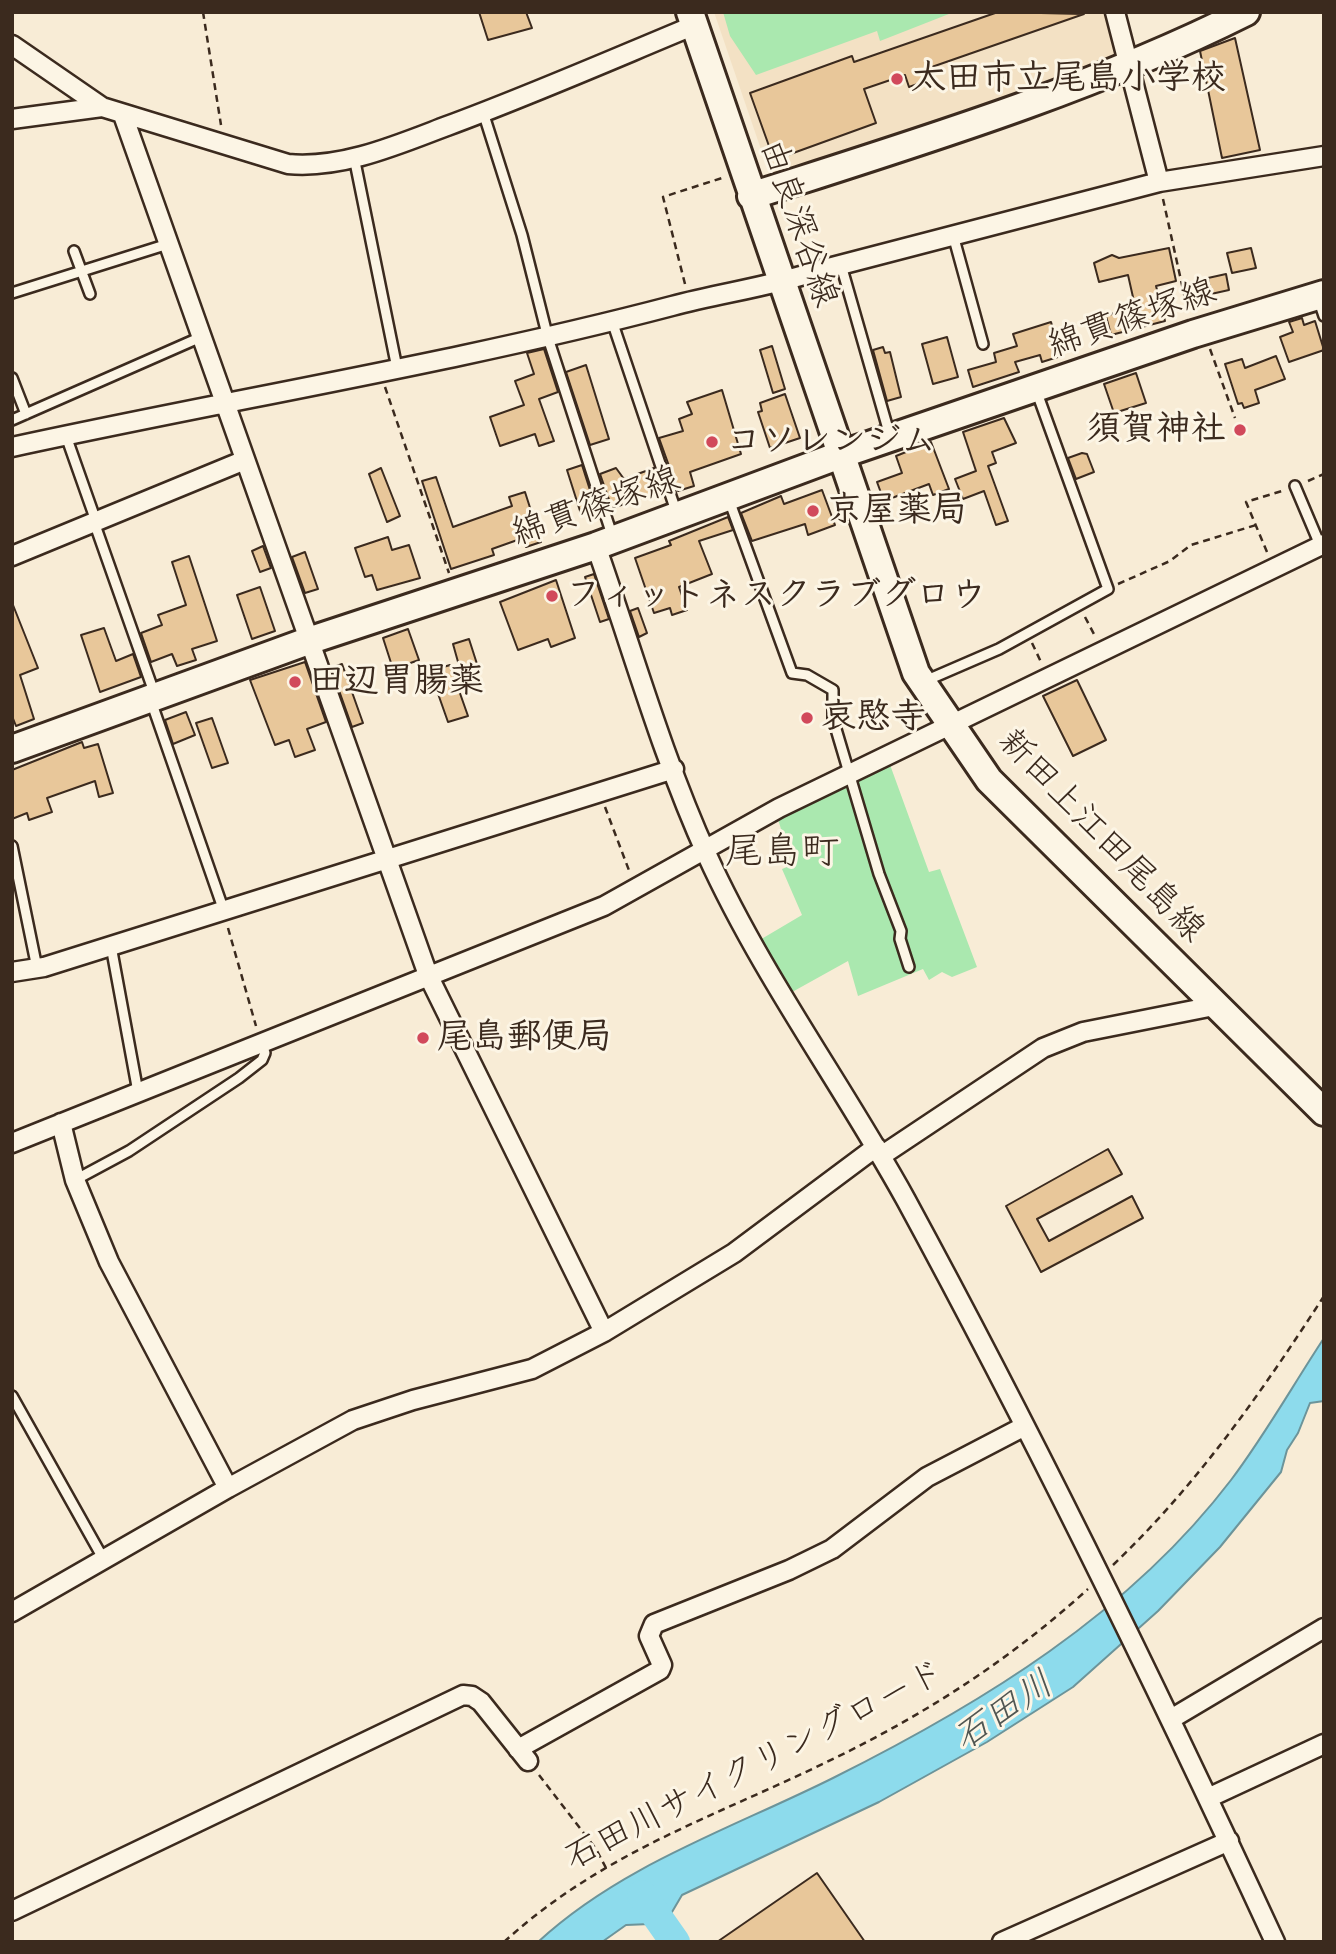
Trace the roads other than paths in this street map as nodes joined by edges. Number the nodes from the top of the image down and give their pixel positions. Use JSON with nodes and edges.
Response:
{"nodes":[{"id":1,"x":1115,"y":12,"type":"edge"},
{"id":2,"x":1246,"y":12,"type":"edge"},
{"id":3,"x":693,"y":19,"type":"edge"},
{"id":4,"x":12,"y":45,"type":"edge"},
{"id":5,"x":1129,"y":67,"type":"junction"},
{"id":6,"x":102,"y":107,"type":"junction"},
{"id":7,"x":483,"y":113,"type":"junction"},
{"id":8,"x":123,"y":115,"type":"junction"},
{"id":9,"x":12,"y":120,"type":"edge"},
{"id":10,"x":1324,"y":156,"type":"edge"},
{"id":11,"x":354,"y":157,"type":"junction"},
{"id":12,"x":1159,"y":182,"type":"junction"},
{"id":13,"x":747,"y":184,"type":"junction"},
{"id":14,"x":953,"y":235,"type":"junction"},
{"id":15,"x":168,"y":244,"type":"junction"},
{"id":16,"x":74,"y":251,"type":"dead end"},
{"id":17,"x":841,"y":264,"type":"junction"},
{"id":18,"x":81,"y":271,"type":"junction"},
{"id":19,"x":781,"y":283,"type":"junction"},
{"id":20,"x":12,"y":293,"type":"edge"},
{"id":21,"x":90,"y":294,"type":"dead end"},
{"id":22,"x":1321,"y":302,"type":"edge"},
{"id":23,"x":612,"y":321,"type":"junction"},
{"id":24,"x":201,"y":337,"type":"junction"},
{"id":25,"x":548,"y":338,"type":"junction"},
{"id":26,"x":983,"y":344,"type":"dead end"},
{"id":27,"x":388,"y":370,"type":"junction"},
{"id":28,"x":12,"y":378,"type":"edge"},
{"id":29,"x":1035,"y":388,"type":"junction"},
{"id":30,"x":223,"y":403,"type":"junction"},
{"id":31,"x":26,"y":414,"type":"junction"},
{"id":32,"x":12,"y":420,"type":"edge"},
{"id":33,"x":66,"y":436,"type":"junction"},
{"id":34,"x":890,"y":438,"type":"junction"},
{"id":35,"x":12,"y":447,"type":"edge"},
{"id":36,"x":840,"y":455,"type":"junction"},
{"id":37,"x":245,"y":460,"type":"junction"},
{"id":38,"x":1295,"y":486,"type":"dead end"},
{"id":39,"x":728,"y":497,"type":"junction"},
{"id":40,"x":677,"y":516,"type":"junction"},
{"id":41,"x":95,"y":522,"type":"junction"},
{"id":42,"x":605,"y":543,"type":"junction"},
{"id":43,"x":1322,"y":544,"type":"edge"},
{"id":44,"x":12,"y":556,"type":"edge"},
{"id":45,"x":308,"y":641,"type":"junction"},
{"id":46,"x":922,"y":682,"type":"junction"},
{"id":47,"x":153,"y":697,"type":"junction"},
{"id":48,"x":950,"y":726,"type":"junction"},
{"id":49,"x":12,"y":749,"type":"edge"},
{"id":50,"x":674,"y":769,"type":"junction"},
{"id":51,"x":849,"y":774,"type":"junction"},
{"id":52,"x":12,"y":846,"type":"edge"},
{"id":53,"x":705,"y":851,"type":"junction"},
{"id":54,"x":385,"y":858,"type":"junction"},
{"id":55,"x":224,"y":911,"type":"junction"},
{"id":56,"x":111,"y":946,"type":"junction"},
{"id":57,"x":909,"y":967,"type":"dead end"},
{"id":58,"x":37,"y":968,"type":"junction"},
{"id":59,"x":12,"y":972,"type":"edge"},
{"id":60,"x":428,"y":975,"type":"junction"},
{"id":61,"x":1219,"y":1005,"type":"junction"},
{"id":62,"x":261,"y":1043,"type":"junction"},
{"id":63,"x":138,"y":1092,"type":"junction"},
{"id":64,"x":1324,"y":1112,"type":"edge"},
{"id":65,"x":61,"y":1123,"type":"junction"},
{"id":66,"x":12,"y":1143,"type":"edge"},
{"id":67,"x":878,"y":1152,"type":"junction"},
{"id":68,"x":75,"y":1180,"type":"junction"},
{"id":69,"x":604,"y":1332,"type":"junction"},
{"id":70,"x":12,"y":1396,"type":"edge"},
{"id":71,"x":1023,"y":1427,"type":"junction"},
{"id":72,"x":228,"y":1488,"type":"junction"},
{"id":73,"x":104,"y":1560,"type":"junction"},
{"id":74,"x":12,"y":1612,"type":"edge"},
{"id":75,"x":1324,"y":1629,"type":"edge"},
{"id":76,"x":1171,"y":1718,"type":"junction"},
{"id":77,"x":1324,"y":1744,"type":"edge"},
{"id":78,"x":1208,"y":1798,"type":"junction"},
{"id":79,"x":1229,"y":1841,"type":"junction"},
{"id":80,"x":12,"y":1911,"type":"edge"},
{"id":81,"x":1002,"y":1942,"type":"edge"},
{"id":82,"x":1275,"y":1942,"type":"edge"}],
"edges":[{"from":1,"to":5,"type":"street"},
{"from":2,"to":5,"type":"main road"},
{"from":3,"to":7,"type":"street"},
{"from":3,"to":13,"type":"main road","name":"由良深谷線"},
{"from":4,"to":6,"type":"street"},
{"from":5,"to":12,"type":"street"},
{"from":5,"to":13,"type":"main road"},
{"from":6,"to":8,"type":"street"},
{"from":6,"to":9,"type":"street"},
{"from":7,"to":11,"type":"street"},
{"from":7,"to":25,"type":"lane"},
{"from":8,"to":11,"type":"street"},
{"from":8,"to":15,"type":"street"},
{"from":10,"to":12,"type":"street"},
{"from":11,"to":27,"type":"lane"},
{"from":12,"to":14,"type":"street"},
{"from":13,"to":19,"type":"main road","name":"由良深谷線"},
{"from":14,"to":17,"type":"street"},
{"from":14,"to":26,"type":"lane"},
{"from":15,"to":18,"type":"lane"},
{"from":15,"to":24,"type":"street"},
{"from":16,"to":18,"type":"lane"},
{"from":17,"to":19,"type":"street"},
{"from":17,"to":34,"type":"lane"},
{"from":18,"to":20,"type":"lane"},
{"from":18,"to":21,"type":"lane"},
{"from":19,"to":23,"type":"street"},
{"from":19,"to":36,"type":"main road","name":"由良深谷線"},
{"from":22,"to":29,"type":"main road","name":"綿貫篠塚線"},
{"from":23,"to":25,"type":"street"},
{"from":23,"to":40,"type":"lane"},
{"from":24,"to":30,"type":"street"},
{"from":24,"to":31,"type":"lane"},
{"from":25,"to":27,"type":"street"},
{"from":25,"to":42,"type":"lane"},
{"from":27,"to":30,"type":"street"},
{"from":28,"to":31,"type":"lane"},
{"from":29,"to":34,"type":"main road","name":"綿貫篠塚線"},
{"from":29,"to":46,"type":"lane"},
{"from":30,"to":33,"type":"street"},
{"from":30,"to":37,"type":"street"},
{"from":31,"to":32,"type":"lane"},
{"from":33,"to":35,"type":"street"},
{"from":33,"to":41,"type":"lane"},
{"from":34,"to":36,"type":"main road","name":"綿貫篠塚線"},
{"from":36,"to":39,"type":"main road","name":"綿貫篠塚線"},
{"from":36,"to":46,"type":"main road","name":"新田上江田尾島線"},
{"from":37,"to":41,"type":"street"},
{"from":37,"to":45,"type":"street"},
{"from":38,"to":43,"type":"lane"},
{"from":39,"to":40,"type":"main road","name":"綿貫篠塚線"},
{"from":39,"to":51,"type":"lane"},
{"from":40,"to":42,"type":"main road","name":"綿貫篠塚線"},
{"from":41,"to":44,"type":"street"},
{"from":41,"to":47,"type":"lane"},
{"from":42,"to":45,"type":"main road","name":"綿貫篠塚線"},
{"from":42,"to":50,"type":"street"},
{"from":43,"to":48,"type":"street"},
{"from":45,"to":47,"type":"main road","name":"綿貫篠塚線"},
{"from":45,"to":54,"type":"street"},
{"from":46,"to":48,"type":"main road","name":"新田上江田尾島線"},
{"from":47,"to":49,"type":"main road","name":"綿貫篠塚線"},
{"from":47,"to":55,"type":"lane"},
{"from":48,"to":51,"type":"street"},
{"from":48,"to":61,"type":"main road","name":"新田上江田尾島線"},
{"from":50,"to":53,"type":"street"},
{"from":50,"to":54,"type":"street"},
{"from":51,"to":53,"type":"street"},
{"from":51,"to":57,"type":"lane"},
{"from":52,"to":58,"type":"lane"},
{"from":53,"to":60,"type":"street"},
{"from":53,"to":67,"type":"street"},
{"from":54,"to":55,"type":"street"},
{"from":54,"to":60,"type":"street"},
{"from":55,"to":56,"type":"street"},
{"from":56,"to":58,"type":"street"},
{"from":56,"to":63,"type":"lane"},
{"from":58,"to":59,"type":"street"},
{"from":60,"to":62,"type":"street"},
{"from":60,"to":69,"type":"street"},
{"from":61,"to":64,"type":"main road","name":"新田上江田尾島線"},
{"from":61,"to":67,"type":"street"},
{"from":62,"to":63,"type":"street"},
{"from":62,"to":68,"type":"lane"},
{"from":63,"to":65,"type":"street"},
{"from":65,"to":66,"type":"street"},
{"from":65,"to":68,"type":"street"},
{"from":67,"to":69,"type":"street"},
{"from":67,"to":71,"type":"street"},
{"from":68,"to":72,"type":"street"},
{"from":69,"to":72,"type":"street"},
{"from":70,"to":73,"type":"lane"},
{"from":71,"to":76,"type":"street"},
{"from":71,"to":80,"type":"street"},
{"from":72,"to":73,"type":"street"},
{"from":73,"to":74,"type":"street"},
{"from":75,"to":76,"type":"street"},
{"from":76,"to":78,"type":"street"},
{"from":77,"to":78,"type":"street"},
{"from":78,"to":79,"type":"street"},
{"from":79,"to":81,"type":"street"},
{"from":79,"to":82,"type":"street"}]}
